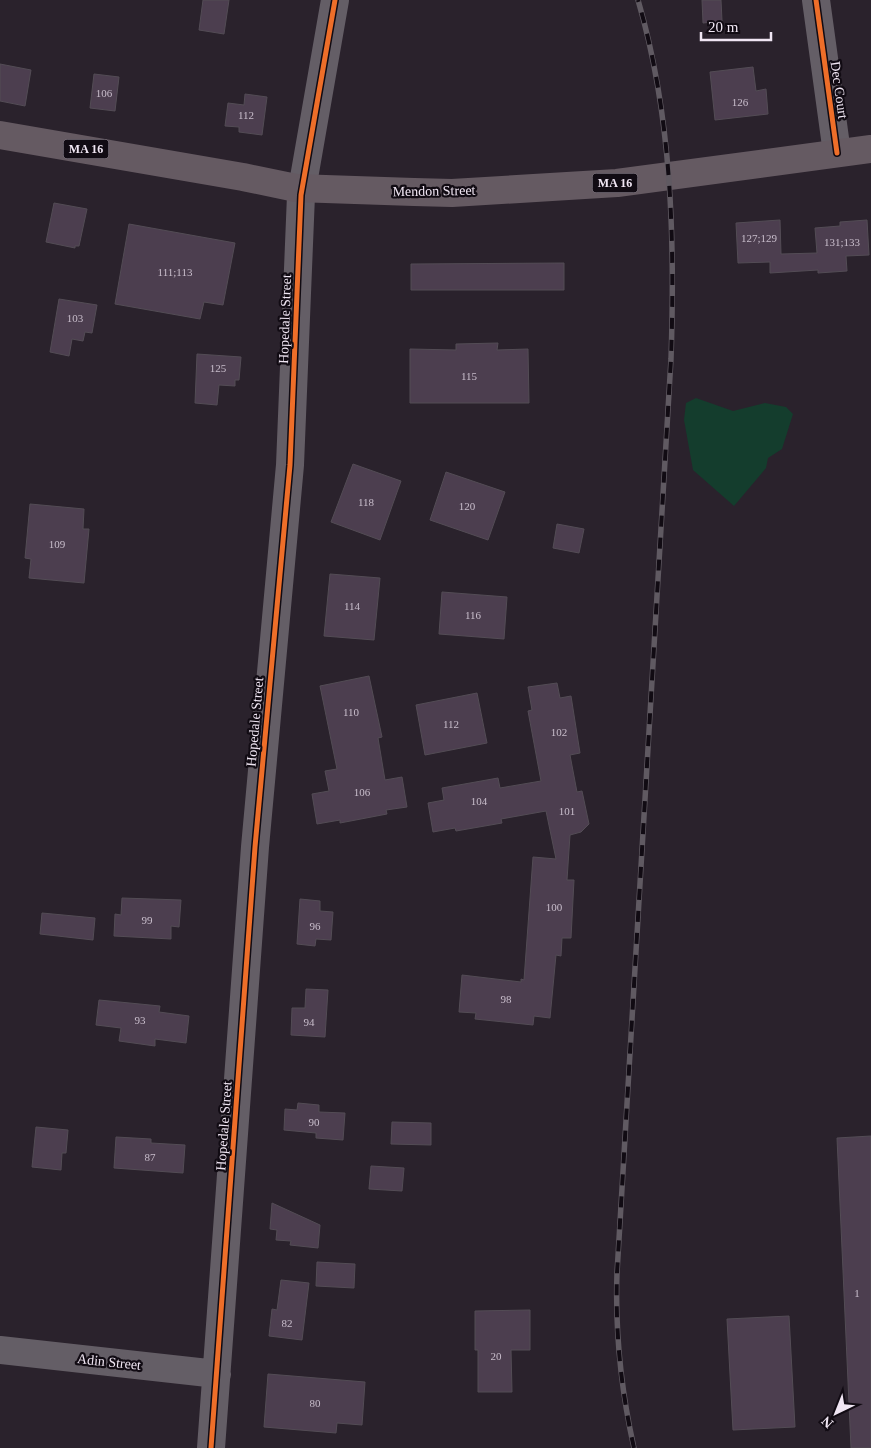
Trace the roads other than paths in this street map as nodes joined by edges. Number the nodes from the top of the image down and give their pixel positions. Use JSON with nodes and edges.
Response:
{"nodes":[{"id":1,"x":335,"y":0,"type":"edge"},
{"id":2,"x":816,"y":0,"type":"edge"},
{"id":3,"x":0,"y":135,"type":"edge"},
{"id":4,"x":871,"y":149,"type":"edge"},
{"id":5,"x":836,"y":153,"type":"junction"},
{"id":6,"x":302,"y":188,"type":"junction"},
{"id":7,"x":0,"y":1350,"type":"edge"},
{"id":8,"x":217,"y":1374,"type":"junction"},
{"id":9,"x":211,"y":1448,"type":"edge"}],
"edges":[{"from":1,"to":6,"type":"street","name":"Hopedale Street"},
{"from":2,"to":5,"type":"street","name":"Dec Court"},
{"from":3,"to":6,"type":"main road","name":"Mendon Street","number":"MA 16"},
{"from":4,"to":5,"type":"main road","name":"Mendon Street","number":"MA 16"},
{"from":5,"to":6,"type":"main road","name":"Mendon Street","number":"MA 16"},
{"from":6,"to":8,"type":"street","name":"Hopedale Street"},
{"from":7,"to":8,"type":"street","name":"Adin Street"},
{"from":8,"to":9,"type":"street","name":"Hopedale Street"}]}
